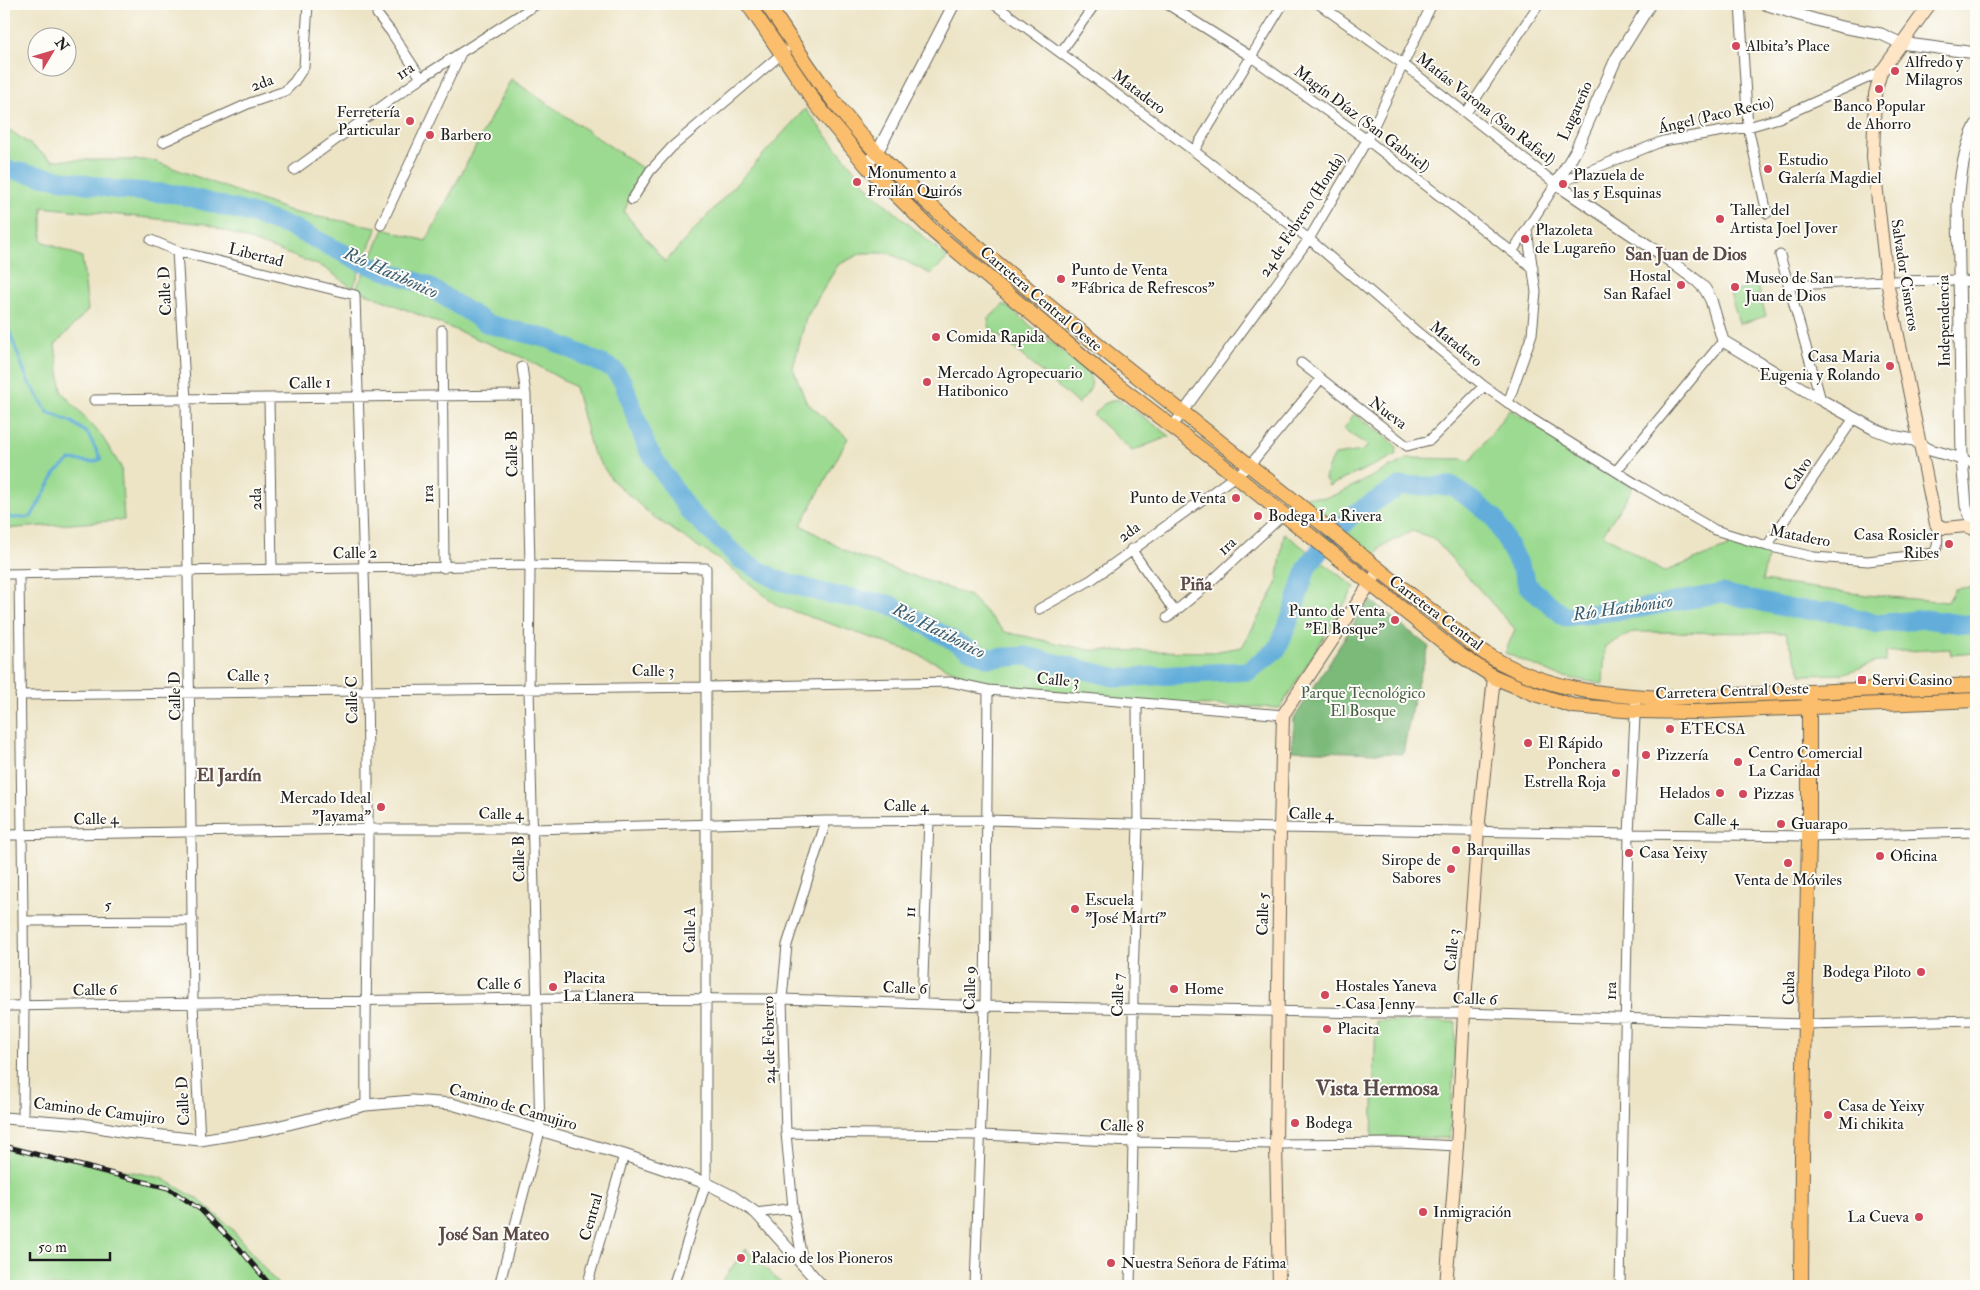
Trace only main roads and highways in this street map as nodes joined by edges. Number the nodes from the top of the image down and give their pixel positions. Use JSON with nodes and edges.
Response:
{"nodes":[{"id":1,"x":748,"y":4,"type":"edge"},
{"id":2,"x":767,"y":4,"type":"edge"},
{"id":3,"x":1930,"y":4,"type":"edge"},
{"id":4,"x":1014,"y":278,"type":"junction"},
{"id":5,"x":1003,"y":291,"type":"junction"},
{"id":6,"x":1976,"y":530,"type":"edge"},
{"id":7,"x":1374,"y":567,"type":"junction"},
{"id":8,"x":1364,"y":580,"type":"junction"},
{"id":9,"x":1494,"y":677,"type":"junction"},
{"id":10,"x":1976,"y":685,"type":"edge"},
{"id":11,"x":1810,"y":691,"type":"junction"},
{"id":12,"x":1976,"y":700,"type":"edge"},
{"id":13,"x":1636,"y":704,"type":"junction"},
{"id":14,"x":1809,"y":706,"type":"junction"},
{"id":15,"x":1792,"y":708,"type":"junction"},
{"id":16,"x":1810,"y":727,"type":"junction"},
{"id":17,"x":1279,"y":1286,"type":"edge"},
{"id":18,"x":1446,"y":1286,"type":"edge"},
{"id":19,"x":1801,"y":1286,"type":"edge"}],
"edges":[{"from":1,"to":5,"type":"main road","name":"Carretera Central Oeste"},
{"from":2,"to":4,"type":"main road","name":"Carretera Central Oeste"},
{"from":3,"to":6,"type":"main road","name":"Salvador Cisneros"},
{"from":4,"to":5,"type":"main road"},
{"from":4,"to":7,"type":"main road","name":"Carretera Central Oeste"},
{"from":5,"to":8,"type":"main road","name":"Carretera Central Oeste"},
{"from":7,"to":8,"type":"main road"},
{"from":7,"to":13,"type":"main road","name":"Carretera Central Oeste"},
{"from":8,"to":9,"type":"main road","name":"Carretera Central"},
{"from":8,"to":17,"type":"main road","name":"Calle 5"},
{"from":9,"to":13,"type":"main road","name":"Carretera Central Oeste"},
{"from":9,"to":18,"type":"main road","name":"Calle 3"},
{"from":10,"to":11,"type":"main road"},
{"from":11,"to":13,"type":"main road","name":"Carretera Central Oeste"},
{"from":11,"to":14,"type":"main road","name":"Cuba"},
{"from":12,"to":14,"type":"main road","name":"Carretera Central Oeste"},
{"from":13,"to":15,"type":"main road","name":"Carretera Central Oeste"},
{"from":14,"to":15,"type":"main road","name":"Carretera Central Oeste"},
{"from":14,"to":16,"type":"main road","name":"Cuba"},
{"from":15,"to":16,"type":"main road"},
{"from":16,"to":19,"type":"main road","name":"Cuba"}]}
